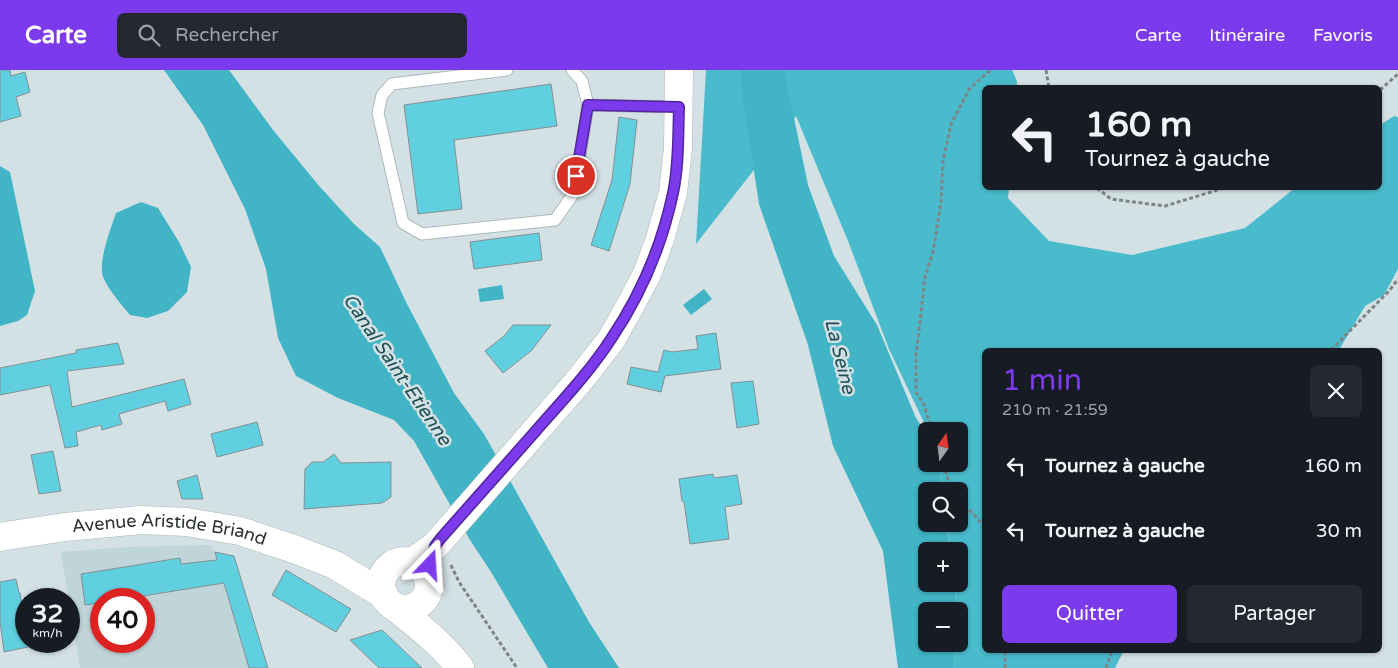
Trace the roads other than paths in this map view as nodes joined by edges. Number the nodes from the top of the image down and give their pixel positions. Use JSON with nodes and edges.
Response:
{"nodes":[{"id":1,"x":507,"y":70,"type":"edge"},
{"id":2,"x":572,"y":70,"type":"edge"},
{"id":3,"x":679,"y":70,"type":"edge"},
{"id":4,"x":588,"y":105,"type":"junction"},
{"id":5,"x":679,"y":107,"type":"junction"},
{"id":6,"x":0,"y":537,"type":"edge"},
{"id":7,"x":405,"y":582,"type":"junction"},
{"id":8,"x":457,"y":664,"type":"edge"}],
"edges":[{"from":1,"to":4,"type":"lane"},
{"from":2,"to":4,"type":"lane"},
{"from":3,"to":5,"type":"street"},
{"from":4,"to":5,"type":"lane"},
{"from":5,"to":7,"type":"street"},
{"from":6,"to":7,"type":"street","name":"Avenue Aristide Briand"},
{"from":7,"to":8,"type":"street"},
{"from":7,"to":8,"type":"street"}]}
